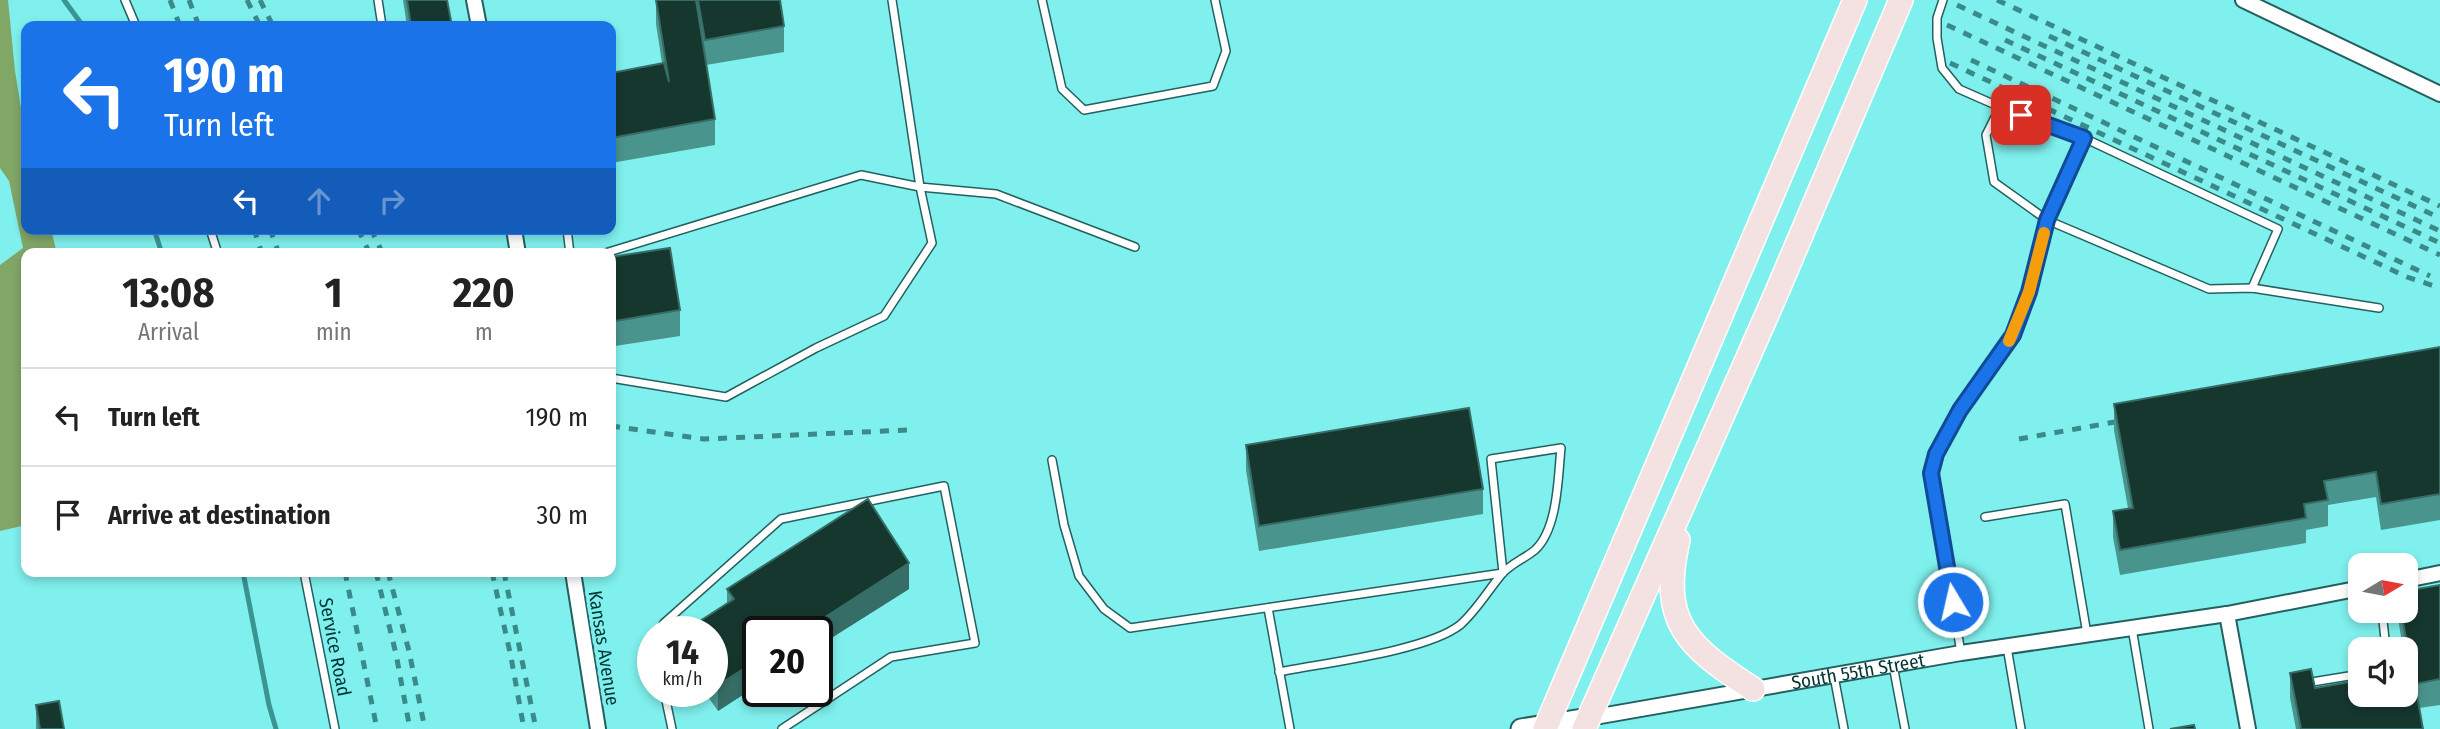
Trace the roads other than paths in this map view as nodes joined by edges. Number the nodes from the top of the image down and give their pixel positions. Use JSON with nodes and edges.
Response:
{"nodes":[{"id":1,"x":125,"y":0,"type":"edge"},
{"id":2,"x":378,"y":0,"type":"edge"},
{"id":3,"x":474,"y":0,"type":"edge"},
{"id":4,"x":892,"y":0,"type":"edge"},
{"id":5,"x":1042,"y":0,"type":"edge"},
{"id":6,"x":1215,"y":0,"type":"edge"},
{"id":7,"x":1855,"y":0,"type":"edge"},
{"id":8,"x":1901,"y":0,"type":"edge"},
{"id":9,"x":1943,"y":0,"type":"edge"},
{"id":10,"x":2243,"y":0,"type":"edge"},
{"id":11,"x":134,"y":21,"type":"edge"},
{"id":12,"x":381,"y":21,"type":"edge"},
{"id":13,"x":478,"y":21,"type":"edge"},
{"id":14,"x":2440,"y":94,"type":"edge"},
{"id":15,"x":2000,"y":107,"type":"junction"},
{"id":16,"x":2084,"y":138,"type":"junction"},
{"id":17,"x":919,"y":187,"type":"junction"},
{"id":18,"x":2047,"y":220,"type":"junction"},
{"id":19,"x":1135,"y":247,"type":"dead end"},
{"id":20,"x":616,"y":250,"type":"edge"},
{"id":21,"x":2252,"y":288,"type":"junction"},
{"id":22,"x":2379,"y":308,"type":"dead end"},
{"id":23,"x":616,"y":379,"type":"edge"},
{"id":24,"x":1052,"y":460,"type":"dead end"},
{"id":25,"x":1689,"y":490,"type":"junction"},
{"id":26,"x":1985,"y":517,"type":"dead end"},
{"id":27,"x":1503,"y":573,"type":"junction"},
{"id":28,"x":2440,"y":573,"type":"edge"},
{"id":29,"x":305,"y":577,"type":"edge"},
{"id":30,"x":574,"y":577,"type":"edge"},
{"id":31,"x":2418,"y":578,"type":"edge"},
{"id":32,"x":2348,"y":591,"type":"edge"},
{"id":33,"x":1268,"y":608,"type":"junction"},
{"id":34,"x":2227,"y":614,"type":"junction"},
{"id":35,"x":672,"y":616,"type":"edge"},
{"id":36,"x":2132,"y":628,"type":"junction"},
{"id":37,"x":2087,"y":634,"type":"junction"},
{"id":38,"x":2007,"y":647,"type":"junction"},
{"id":39,"x":1961,"y":653,"type":"junction"},
{"id":40,"x":1893,"y":665,"type":"junction"},
{"id":41,"x":1279,"y":672,"type":"junction"},
{"id":42,"x":1833,"y":675,"type":"junction"},
{"id":43,"x":2348,"y":676,"type":"edge"},
{"id":44,"x":2300,"y":684,"type":"edge"},
{"id":45,"x":1753,"y":689,"type":"junction"},
{"id":46,"x":667,"y":707,"type":"edge"},
{"id":47,"x":1587,"y":723,"type":"edge"},
{"id":48,"x":1546,"y":727,"type":"edge"},
{"id":49,"x":335,"y":729,"type":"edge"},
{"id":50,"x":598,"y":729,"type":"edge"},
{"id":51,"x":672,"y":729,"type":"edge"},
{"id":52,"x":782,"y":729,"type":"edge"},
{"id":53,"x":1290,"y":729,"type":"edge"},
{"id":54,"x":1521,"y":729,"type":"edge"},
{"id":55,"x":1844,"y":729,"type":"edge"},
{"id":56,"x":1905,"y":729,"type":"edge"},
{"id":57,"x":2021,"y":729,"type":"edge"},
{"id":58,"x":2149,"y":729,"type":"edge"},
{"id":59,"x":2248,"y":729,"type":"edge"}],
"edges":[{"from":1,"to":11,"type":"lane"},
{"from":2,"to":12,"type":"lane"},
{"from":3,"to":13,"type":"street"},
{"from":4,"to":17,"type":"lane"},
{"from":5,"to":6,"type":"lane"},
{"from":7,"to":48,"type":"main road"},
{"from":8,"to":25,"type":"main road"},
{"from":9,"to":15,"type":"lane"},
{"from":10,"to":14,"type":"street"},
{"from":15,"to":16,"type":"lane"},
{"from":15,"to":18,"type":"lane"},
{"from":16,"to":18,"type":"lane"},
{"from":16,"to":21,"type":"lane"},
{"from":17,"to":19,"type":"lane"},
{"from":17,"to":20,"type":"lane"},
{"from":17,"to":23,"type":"lane"},
{"from":18,"to":21,"type":"lane"},
{"from":18,"to":39,"type":"lane"},
{"from":21,"to":22,"type":"lane"},
{"from":24,"to":33,"type":"lane"},
{"from":25,"to":45,"type":"main road"},
{"from":25,"to":47,"type":"main road"},
{"from":26,"to":37,"type":"lane"},
{"from":27,"to":27,"type":"lane"},
{"from":27,"to":33,"type":"lane"},
{"from":27,"to":41,"type":"lane"},
{"from":28,"to":31,"type":"street"},
{"from":29,"to":49,"type":"lane","name":"Service Road"},
{"from":30,"to":50,"type":"street","name":"Kansas Avenue"},
{"from":32,"to":34,"type":"street","name":"South 55th Street"},
{"from":33,"to":41,"type":"lane"},
{"from":34,"to":36,"type":"street","name":"South 55th Street"},
{"from":34,"to":59,"type":"street"},
{"from":35,"to":52,"type":"lane"},
{"from":36,"to":37,"type":"street","name":"South 55th Street"},
{"from":36,"to":58,"type":"lane"},
{"from":37,"to":38,"type":"street","name":"South 55th Street"},
{"from":38,"to":39,"type":"street","name":"South 55th Street"},
{"from":38,"to":57,"type":"lane"},
{"from":39,"to":40,"type":"street","name":"South 55th Street"},
{"from":40,"to":42,"type":"street","name":"South 55th Street"},
{"from":40,"to":56,"type":"lane"},
{"from":41,"to":53,"type":"lane"},
{"from":42,"to":45,"type":"street","name":"South 55th Street"},
{"from":42,"to":55,"type":"lane"},
{"from":43,"to":44,"type":"lane"},
{"from":45,"to":47,"type":"street","name":"South 55th Street"},
{"from":46,"to":51,"type":"lane"},
{"from":47,"to":48,"type":"main road","name":"South 55th Street"},
{"from":48,"to":54,"type":"main road","name":"South 55th Street"}]}
